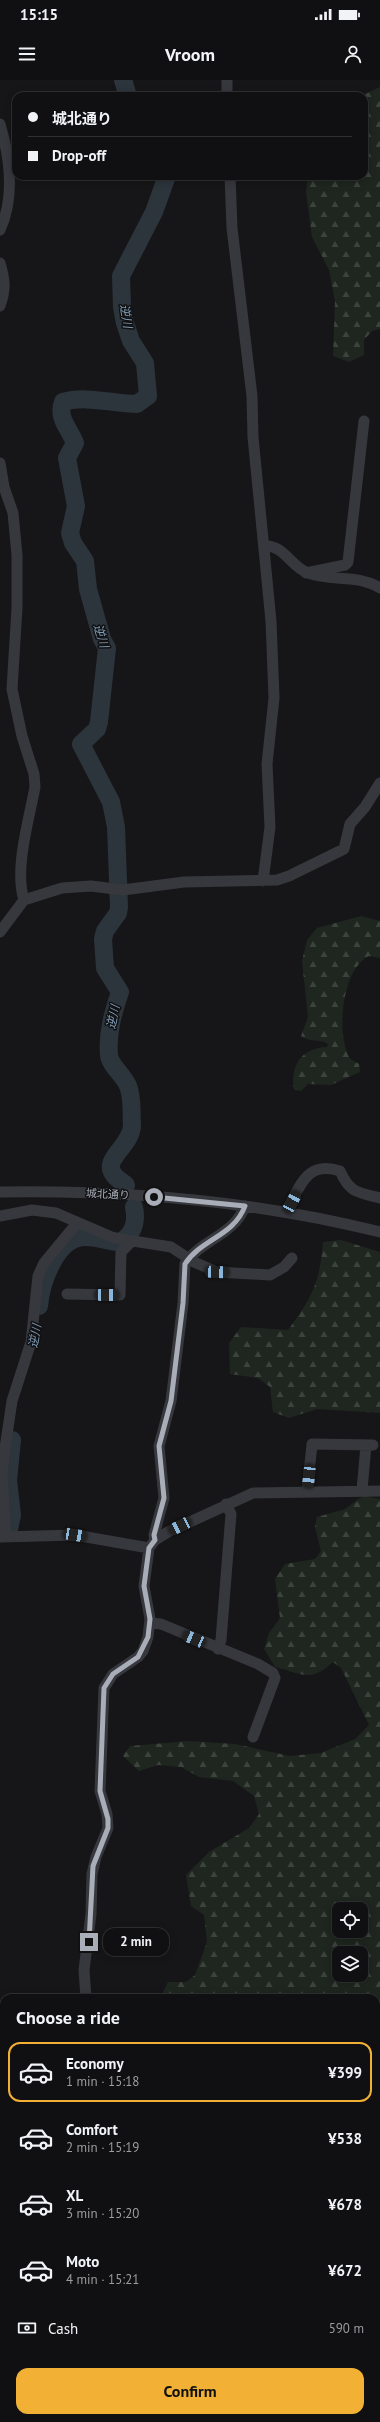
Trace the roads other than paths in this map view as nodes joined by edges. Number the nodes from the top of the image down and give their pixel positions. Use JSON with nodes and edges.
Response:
{"nodes":[{"id":1,"x":227,"y":80,"type":"edge"},
{"id":2,"x":227,"y":92,"type":"edge"},
{"id":3,"x":0,"y":124,"type":"edge"},
{"id":4,"x":230,"y":180,"type":"edge"},
{"id":5,"x":0,"y":230,"type":"edge"},
{"id":6,"x":0,"y":263,"type":"edge"},
{"id":7,"x":0,"y":306,"type":"edge"},
{"id":8,"x":364,"y":421,"type":"dead end"},
{"id":9,"x":0,"y":463,"type":"edge"},
{"id":10,"x":264,"y":546,"type":"junction"},
{"id":11,"x":306,"y":573,"type":"junction"},
{"id":12,"x":380,"y":588,"type":"edge"},
{"id":13,"x":380,"y":783,"type":"edge"},
{"id":14,"x":263,"y":881,"type":"junction"},
{"id":15,"x":24,"y":900,"type":"junction"},
{"id":16,"x":0,"y":932,"type":"edge"},
{"id":17,"x":0,"y":1192,"type":"edge"},
{"id":18,"x":380,"y":1198,"type":"edge"},
{"id":19,"x":245,"y":1206,"type":"junction"},
{"id":20,"x":286,"y":1212,"type":"junction"},
{"id":21,"x":0,"y":1216,"type":"edge"},
{"id":22,"x":78,"y":1223,"type":"junction"},
{"id":23,"x":380,"y":1232,"type":"edge"},
{"id":24,"x":131,"y":1242,"type":"junction"},
{"id":25,"x":189,"y":1258,"type":"junction"},
{"id":26,"x":292,"y":1258,"type":"dead end"},
{"id":27,"x":67,"y":1294,"type":"dead end"},
{"id":28,"x":362,"y":1490,"type":"junction"},
{"id":29,"x":380,"y":1491,"type":"edge"},
{"id":30,"x":307,"y":1492,"type":"junction"},
{"id":31,"x":226,"y":1504,"type":"junction"},
{"id":32,"x":3,"y":1537,"type":"edge"},
{"id":33,"x":152,"y":1544,"type":"junction"},
{"id":34,"x":150,"y":1623,"type":"junction"},
{"id":35,"x":218,"y":1649,"type":"junction"},
{"id":36,"x":253,"y":1737,"type":"dead end"},
{"id":37,"x":86,"y":1994,"type":"edge"}],
"edges":[{"from":1,"to":2,"type":"street"},
{"from":3,"to":5,"type":"street"},
{"from":4,"to":10,"type":"street"},
{"from":6,"to":7,"type":"street"},
{"from":8,"to":11,"type":"street"},
{"from":9,"to":15,"type":"street"},
{"from":10,"to":11,"type":"street"},
{"from":10,"to":14,"type":"street"},
{"from":11,"to":12,"type":"street"},
{"from":13,"to":14,"type":"street"},
{"from":14,"to":15,"type":"street"},
{"from":15,"to":16,"type":"street"},
{"from":17,"to":19,"type":"street","name":"城北通り"},
{"from":18,"to":20,"type":"street"},
{"from":19,"to":20,"type":"street","name":"城北通り"},
{"from":19,"to":25,"type":"street"},
{"from":20,"to":23,"type":"street","name":"城北通り"},
{"from":21,"to":22,"type":"street"},
{"from":22,"to":24,"type":"street"},
{"from":22,"to":32,"type":"street"},
{"from":24,"to":25,"type":"street"},
{"from":24,"to":27,"type":"street"},
{"from":25,"to":26,"type":"street"},
{"from":25,"to":33,"type":"street"},
{"from":28,"to":29,"type":"street"},
{"from":28,"to":30,"type":"street"},
{"from":28,"to":30,"type":"street"},
{"from":30,"to":31,"type":"street"},
{"from":31,"to":33,"type":"street"},
{"from":31,"to":35,"type":"street"},
{"from":32,"to":33,"type":"street"},
{"from":33,"to":34,"type":"street"},
{"from":34,"to":35,"type":"street"},
{"from":34,"to":37,"type":"street"},
{"from":35,"to":36,"type":"street"}]}
